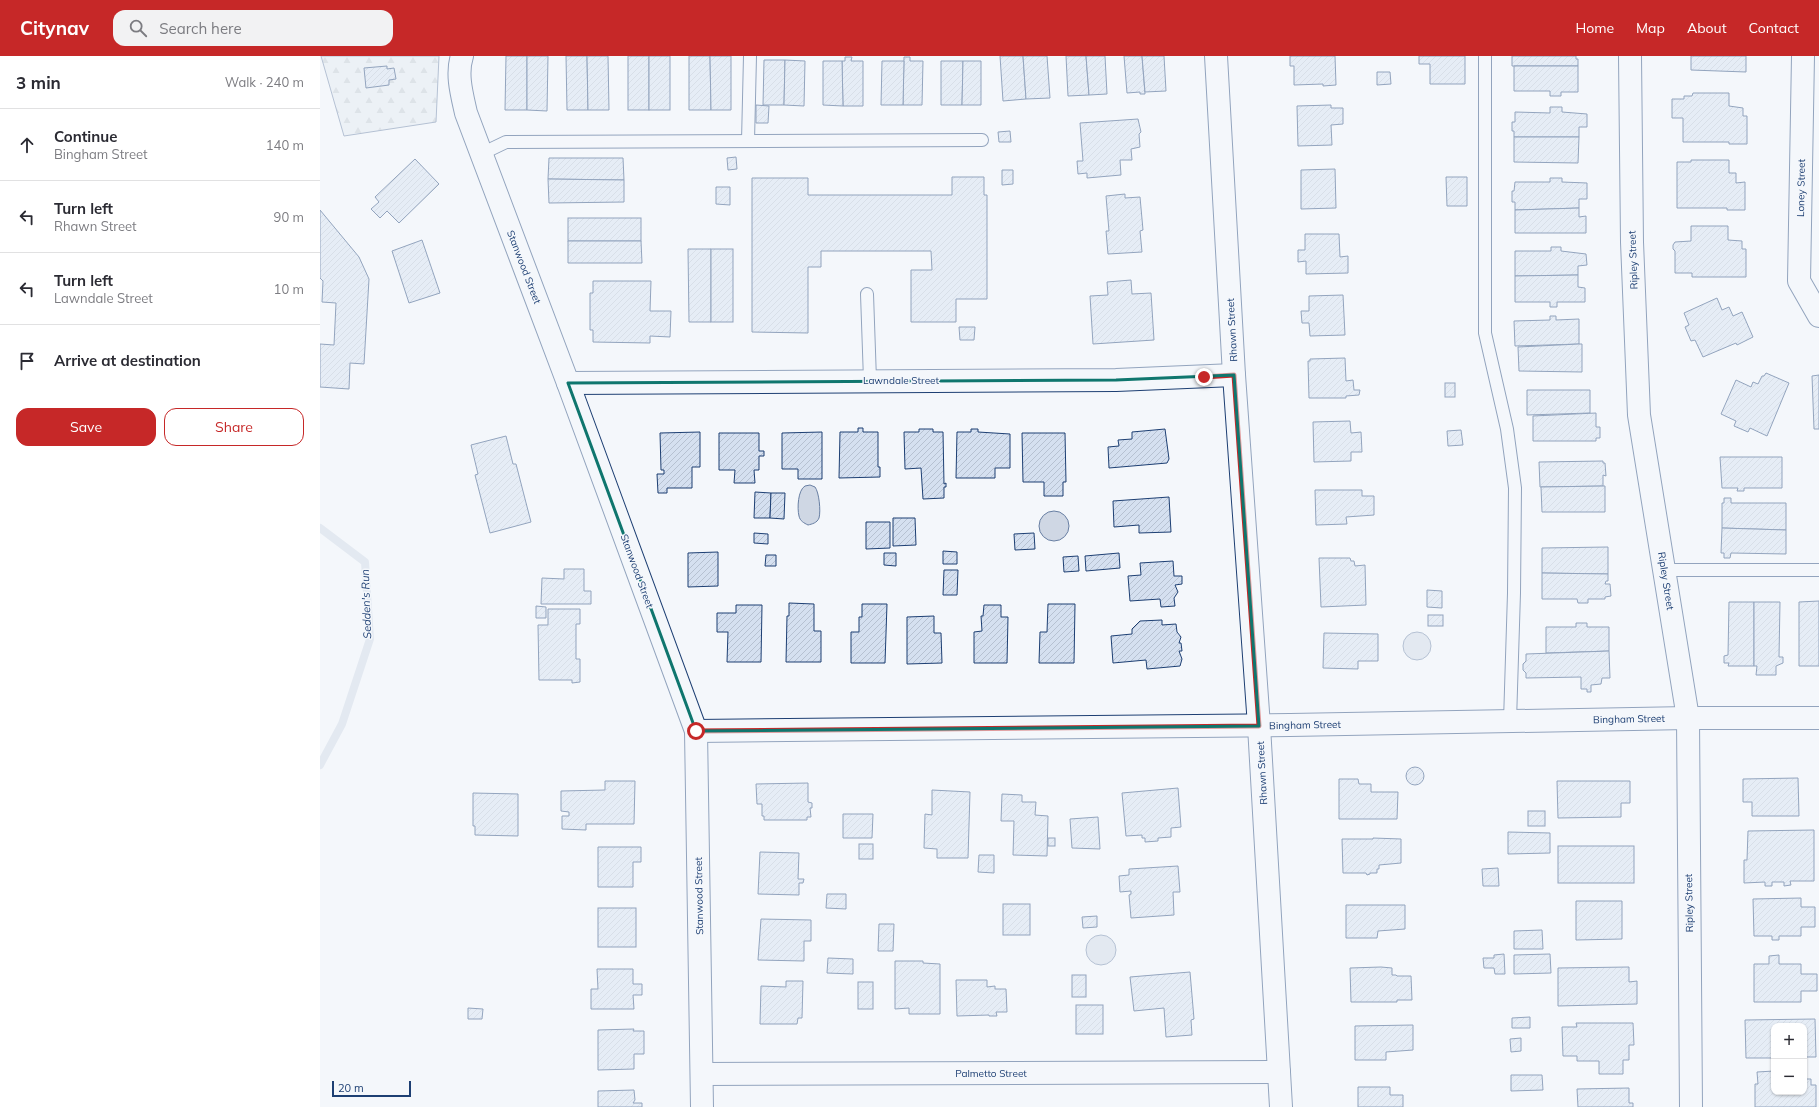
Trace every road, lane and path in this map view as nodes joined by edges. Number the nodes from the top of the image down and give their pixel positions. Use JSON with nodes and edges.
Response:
{"nodes":[{"id":1,"x":462,"y":56,"type":"edge"},
{"id":2,"x":750,"y":56,"type":"edge"},
{"id":3,"x":1216,"y":56,"type":"edge"},
{"id":4,"x":1485,"y":56,"type":"edge"},
{"id":5,"x":1630,"y":56,"type":"edge"},
{"id":6,"x":1804,"y":56,"type":"edge"},
{"id":7,"x":982,"y":140,"type":"dead end"},
{"id":8,"x":748,"y":141,"type":"junction"},
{"id":9,"x":481,"y":154,"type":"junction"},
{"id":10,"x":868,"y":294,"type":"dead end"},
{"id":11,"x":1819,"y":316,"type":"edge"},
{"id":12,"x":1234,"y":375,"type":"junction"},
{"id":13,"x":870,"y":380,"type":"junction"},
{"id":14,"x":568,"y":383,"type":"junction"},
{"id":15,"x":1665,"y":570,"type":"junction"},
{"id":16,"x":1819,"y":570,"type":"edge"},
{"id":17,"x":1688,"y":718,"type":"junction"},
{"id":18,"x":1819,"y":718,"type":"edge"},
{"id":19,"x":1510,"y":721,"type":"junction"},
{"id":20,"x":1259,"y":726,"type":"junction"},
{"id":21,"x":696,"y":731,"type":"junction"},
{"id":22,"x":1279,"y":1072,"type":"junction"},
{"id":23,"x":702,"y":1074,"type":"junction"},
{"id":24,"x":702,"y":1107,"type":"edge"},
{"id":25,"x":1281,"y":1107,"type":"edge"},
{"id":26,"x":1691,"y":1107,"type":"edge"}],
"edges":[{"from":1,"to":9,"type":"street","name":"Stanwood Street"},
{"from":2,"to":8,"type":"lane"},
{"from":3,"to":12,"type":"street","name":"Rhawn Street"},
{"from":4,"to":19,"type":"lane"},
{"from":5,"to":15,"type":"street","name":"Ripley Street"},
{"from":6,"to":11,"type":"street","name":"Loney Street"},
{"from":7,"to":8,"type":"lane"},
{"from":8,"to":9,"type":"lane"},
{"from":9,"to":14,"type":"street","name":"Stanwood Street"},
{"from":10,"to":13,"type":"lane"},
{"from":12,"to":13,"type":"street","name":"Lawndale Street"},
{"from":12,"to":20,"type":"street","name":"Rhawn Street"},
{"from":13,"to":14,"type":"street","name":"Lawndale Street"},
{"from":14,"to":21,"type":"street","name":"Stanwood Street"},
{"from":15,"to":16,"type":"lane"},
{"from":15,"to":17,"type":"street","name":"Ripley Street"},
{"from":17,"to":18,"type":"street","name":"Bingham Street"},
{"from":17,"to":19,"type":"street","name":"Bingham Street"},
{"from":17,"to":26,"type":"street","name":"Ripley Street"},
{"from":19,"to":20,"type":"street","name":"Bingham Street"},
{"from":20,"to":21,"type":"street","name":"Bingham Street"},
{"from":20,"to":22,"type":"street","name":"Rhawn Street"},
{"from":21,"to":23,"type":"street","name":"Stanwood Street"},
{"from":22,"to":23,"type":"street","name":"Palmetto Street"},
{"from":22,"to":25,"type":"street","name":"Rhawn Street"},
{"from":23,"to":24,"type":"street","name":"Stanwood Street"}]}
